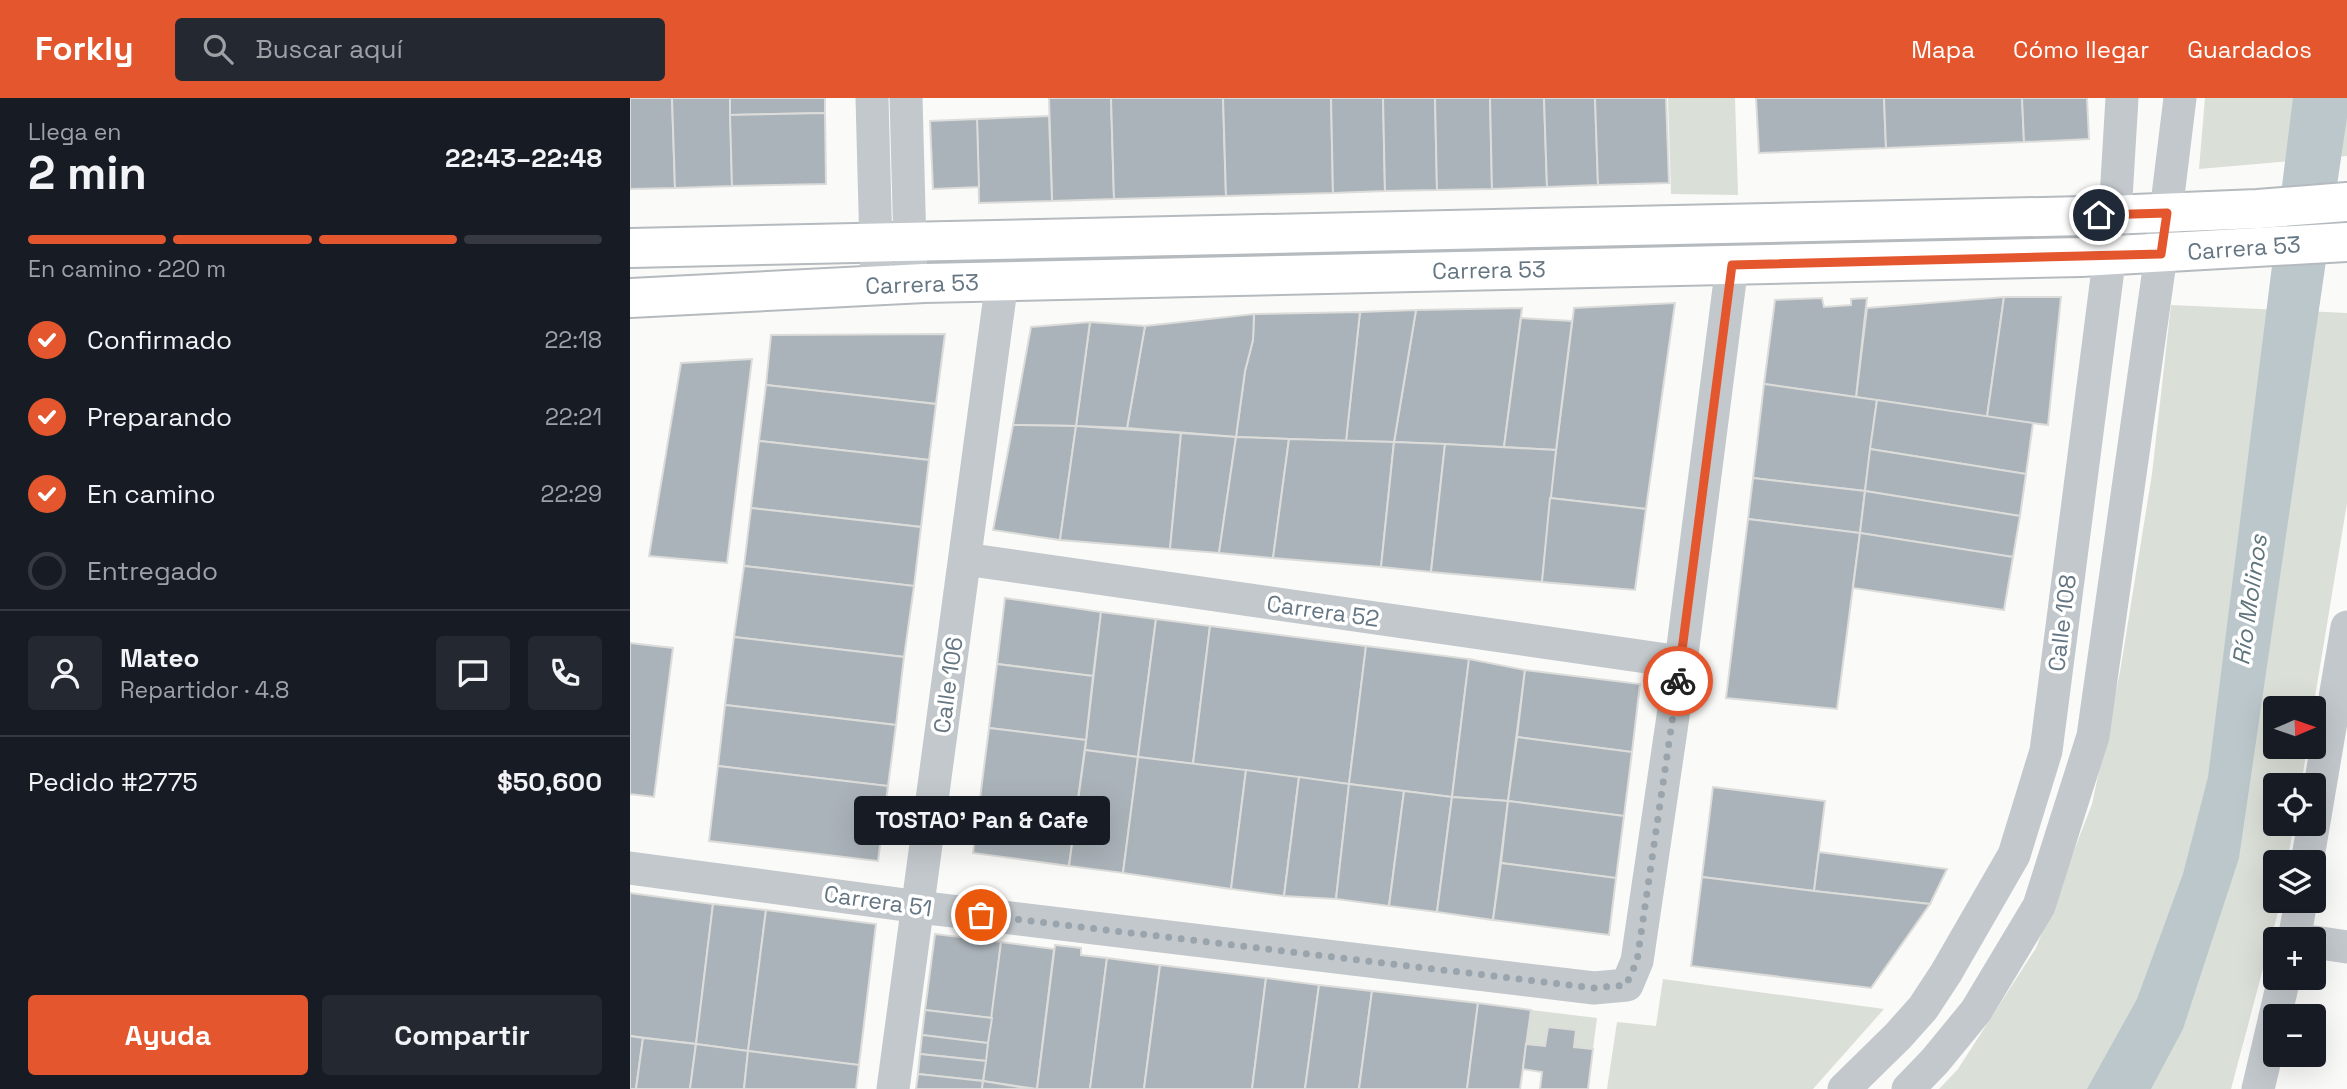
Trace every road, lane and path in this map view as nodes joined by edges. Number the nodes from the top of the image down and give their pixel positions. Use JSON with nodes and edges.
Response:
{"nodes":[{"id":1,"x":872,"y":98,"type":"edge"},
{"id":2,"x":906,"y":98,"type":"edge"},
{"id":3,"x":2122,"y":98,"type":"edge"},
{"id":4,"x":2180,"y":98,"type":"edge"},
{"id":5,"x":2347,"y":202,"type":"edge"},
{"id":6,"x":2167,"y":213,"type":"junction"},
{"id":7,"x":2115,"y":215,"type":"junction"},
{"id":8,"x":893,"y":242,"type":"junction"},
{"id":9,"x":2347,"y":242,"type":"edge"},
{"id":10,"x":630,"y":248,"type":"edge"},
{"id":11,"x":2161,"y":254,"type":"junction"},
{"id":12,"x":2109,"y":256,"type":"junction"},
{"id":13,"x":1732,"y":265,"type":"junction"},
{"id":14,"x":1002,"y":281,"type":"junction"},
{"id":15,"x":894,"y":284,"type":"junction"},
{"id":16,"x":630,"y":298,"type":"edge"},
{"id":17,"x":965,"y":559,"type":"junction"},
{"id":18,"x":2347,"y":627,"type":"edge"},
{"id":19,"x":1681,"y":662,"type":"junction"},
{"id":20,"x":2309,"y":850,"type":"edge"},
{"id":21,"x":630,"y":868,"type":"edge"},
{"id":22,"x":918,"y":907,"type":"junction"},
{"id":23,"x":2326,"y":944,"type":"edge"},
{"id":24,"x":2347,"y":947,"type":"edge"},
{"id":25,"x":2263,"y":1067,"type":"edge"},
{"id":26,"x":892,"y":1089,"type":"edge"},
{"id":27,"x":1844,"y":1089,"type":"edge"},
{"id":28,"x":1908,"y":1089,"type":"edge"},
{"id":29,"x":2258,"y":1089,"type":"edge"}],
"edges":[{"from":1,"to":8,"type":"street"},
{"from":2,"to":8,"type":"street"},
{"from":3,"to":7,"type":"street","name":"Calle 108"},
{"from":4,"to":6,"type":"street","name":"Calle 108"},
{"from":5,"to":6,"type":"main road","name":"Carrera 53"},
{"from":6,"to":7,"type":"main road","name":"Carrera 53"},
{"from":6,"to":11,"type":"street","name":"Calle 108"},
{"from":7,"to":8,"type":"main road","name":"Carrera 53"},
{"from":7,"to":12,"type":"street","name":"Calle 108"},
{"from":8,"to":10,"type":"main road","name":"Carrera 53"},
{"from":8,"to":15,"type":"street"},
{"from":9,"to":11,"type":"main road","name":"Carrera 53"},
{"from":11,"to":12,"type":"main road","name":"Carrera 53"},
{"from":11,"to":28,"type":"street","name":"Calle 108"},
{"from":12,"to":13,"type":"main road","name":"Carrera 53"},
{"from":12,"to":27,"type":"street","name":"Calle 108"},
{"from":13,"to":14,"type":"main road","name":"Carrera 53"},
{"from":13,"to":19,"type":"street"},
{"from":14,"to":15,"type":"main road","name":"Carrera 53"},
{"from":14,"to":17,"type":"street","name":"Calle 106"},
{"from":15,"to":16,"type":"main road","name":"Carrera 53"},
{"from":17,"to":19,"type":"street","name":"Carrera 52"},
{"from":17,"to":22,"type":"street","name":"Calle 106"},
{"from":18,"to":20,"type":"street"},
{"from":19,"to":22,"type":"street","name":"Carrera 51"},
{"from":21,"to":22,"type":"street","name":"Carrera 51"},
{"from":22,"to":26,"type":"street","name":"Calle 106"},
{"from":23,"to":24,"type":"street"},
{"from":25,"to":29,"type":"street"}]}
